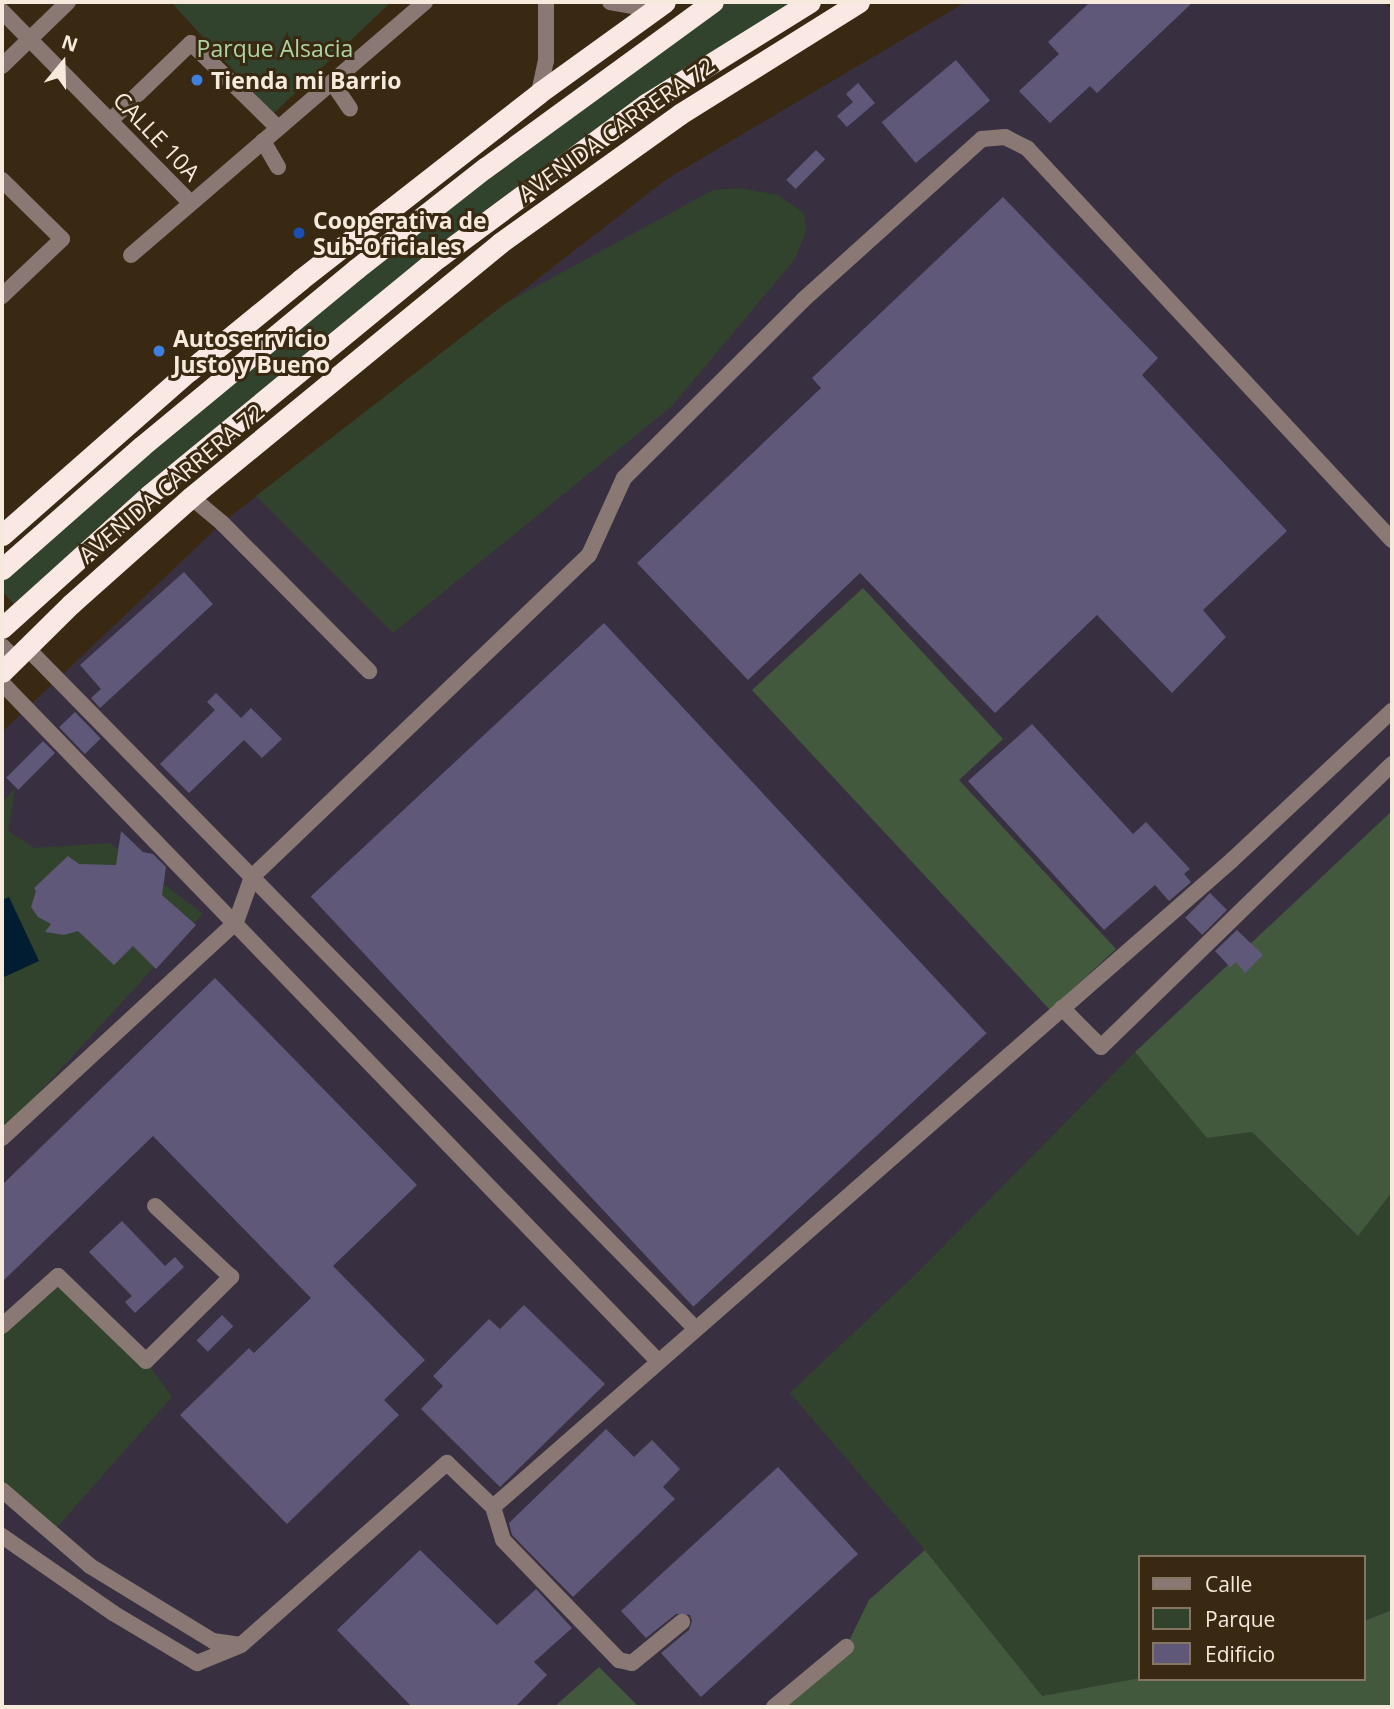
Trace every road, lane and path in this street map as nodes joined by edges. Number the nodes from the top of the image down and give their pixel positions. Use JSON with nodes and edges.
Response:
{"nodes":[{"id":1,"x":68,"y":2,"type":"edge"},
{"id":2,"x":425,"y":2,"type":"edge"},
{"id":3,"x":546,"y":2,"type":"edge"},
{"id":4,"x":610,"y":2,"type":"edge"},
{"id":5,"x":713,"y":2,"type":"edge"},
{"id":6,"x":810,"y":2,"type":"edge"},
{"id":7,"x":859,"y":2,"type":"edge"},
{"id":8,"x":660,"y":6,"type":"edge"},
{"id":9,"x":2,"y":11,"type":"edge"},
{"id":10,"x":29,"y":39,"type":"junction"},
{"id":11,"x":2,"y":66,"type":"edge"},
{"id":12,"x":332,"y":82,"type":"junction"},
{"id":13,"x":539,"y":93,"type":"junction"},
{"id":14,"x":350,"y":108,"type":"dead end"},
{"id":15,"x":110,"y":121,"type":"junction"},
{"id":16,"x":278,"y":128,"type":"junction"},
{"id":17,"x":598,"y":137,"type":"junction"},
{"id":18,"x":263,"y":141,"type":"junction"},
{"id":19,"x":278,"y":167,"type":"dead end"},
{"id":20,"x":2,"y":180,"type":"edge"},
{"id":21,"x":573,"y":189,"type":"junction"},
{"id":22,"x":191,"y":203,"type":"junction"},
{"id":23,"x":131,"y":255,"type":"dead end"},
{"id":24,"x":356,"y":269,"type":"junction"},
{"id":25,"x":300,"y":280,"type":"junction"},
{"id":26,"x":2,"y":296,"type":"edge"},
{"id":27,"x":191,"y":497,"type":"junction"},
{"id":28,"x":2,"y":535,"type":"edge"},
{"id":29,"x":1392,"y":540,"type":"edge"},
{"id":30,"x":2,"y":569,"type":"edge"},
{"id":31,"x":2,"y":628,"type":"edge"},
{"id":32,"x":11,"y":656,"type":"edge"},
{"id":33,"x":369,"y":671,"type":"dead end"},
{"id":34,"x":2,"y":682,"type":"edge"},
{"id":35,"x":1392,"y":711,"type":"edge"},
{"id":36,"x":1392,"y":764,"type":"edge"},
{"id":37,"x":252,"y":877,"type":"junction"},
{"id":38,"x":236,"y":922,"type":"junction"},
{"id":39,"x":1062,"y":1008,"type":"junction"},
{"id":40,"x":2,"y":1138,"type":"edge"},
{"id":41,"x":155,"y":1206,"type":"dead end"},
{"id":42,"x":2,"y":1326,"type":"edge"},
{"id":43,"x":695,"y":1328,"type":"junction"},
{"id":44,"x":657,"y":1360,"type":"junction"},
{"id":45,"x":2,"y":1490,"type":"edge"},
{"id":46,"x":493,"y":1507,"type":"junction"},
{"id":47,"x":2,"y":1536,"type":"edge"},
{"id":48,"x":682,"y":1622,"type":"dead end"},
{"id":49,"x":241,"y":1645,"type":"junction"},
{"id":50,"x":846,"y":1647,"type":"dead end"},
{"id":51,"x":774,"y":1707,"type":"edge"}],
"edges":[{"from":1,"to":10,"type":"street"},
{"from":2,"to":12,"type":"street"},
{"from":3,"to":13,"type":"street"},
{"from":4,"to":8,"type":"street"},
{"from":5,"to":24,"type":"highway","name":"AVENIDA CARRERA 72"},
{"from":6,"to":17,"type":"highway","name":"AVENIDA CARRERA 72"},
{"from":7,"to":21,"type":"highway","name":"AVENIDA CARRERA 72"},
{"from":8,"to":13,"type":"highway"},
{"from":9,"to":10,"type":"street","name":"CALLE 10A"},
{"from":10,"to":11,"type":"street"},
{"from":10,"to":15,"type":"street","name":"CALLE 10A"},
{"from":12,"to":14,"type":"street"},
{"from":12,"to":16,"type":"street"},
{"from":13,"to":25,"type":"highway"},
{"from":15,"to":16,"type":"street"},
{"from":15,"to":22,"type":"street","name":"CALLE 10A"},
{"from":16,"to":18,"type":"street"},
{"from":17,"to":21,"type":"highway"},
{"from":17,"to":31,"type":"highway","name":"AVENIDA CARRERA 72"},
{"from":18,"to":19,"type":"street"},
{"from":18,"to":22,"type":"street"},
{"from":20,"to":26,"type":"street"},
{"from":21,"to":27,"type":"highway","name":"AVENIDA CARRERA 72"},
{"from":22,"to":23,"type":"street"},
{"from":24,"to":25,"type":"highway"},
{"from":24,"to":30,"type":"highway","name":"AVENIDA CARRERA 72"},
{"from":25,"to":28,"type":"highway"},
{"from":27,"to":32,"type":"highway","name":"AVENIDA CARRERA 72"},
{"from":27,"to":33,"type":"street"},
{"from":29,"to":37,"type":"street"},
{"from":32,"to":37,"type":"street"},
{"from":34,"to":38,"type":"street"},
{"from":35,"to":39,"type":"street"},
{"from":36,"to":39,"type":"street"},
{"from":37,"to":38,"type":"street"},
{"from":37,"to":43,"type":"street"},
{"from":38,"to":40,"type":"street"},
{"from":38,"to":44,"type":"street"},
{"from":39,"to":43,"type":"street"},
{"from":41,"to":42,"type":"street"},
{"from":43,"to":44,"type":"street"},
{"from":44,"to":46,"type":"street"},
{"from":45,"to":49,"type":"street"},
{"from":46,"to":48,"type":"street"},
{"from":46,"to":49,"type":"street"},
{"from":47,"to":49,"type":"street"},
{"from":50,"to":51,"type":"street"}]}
